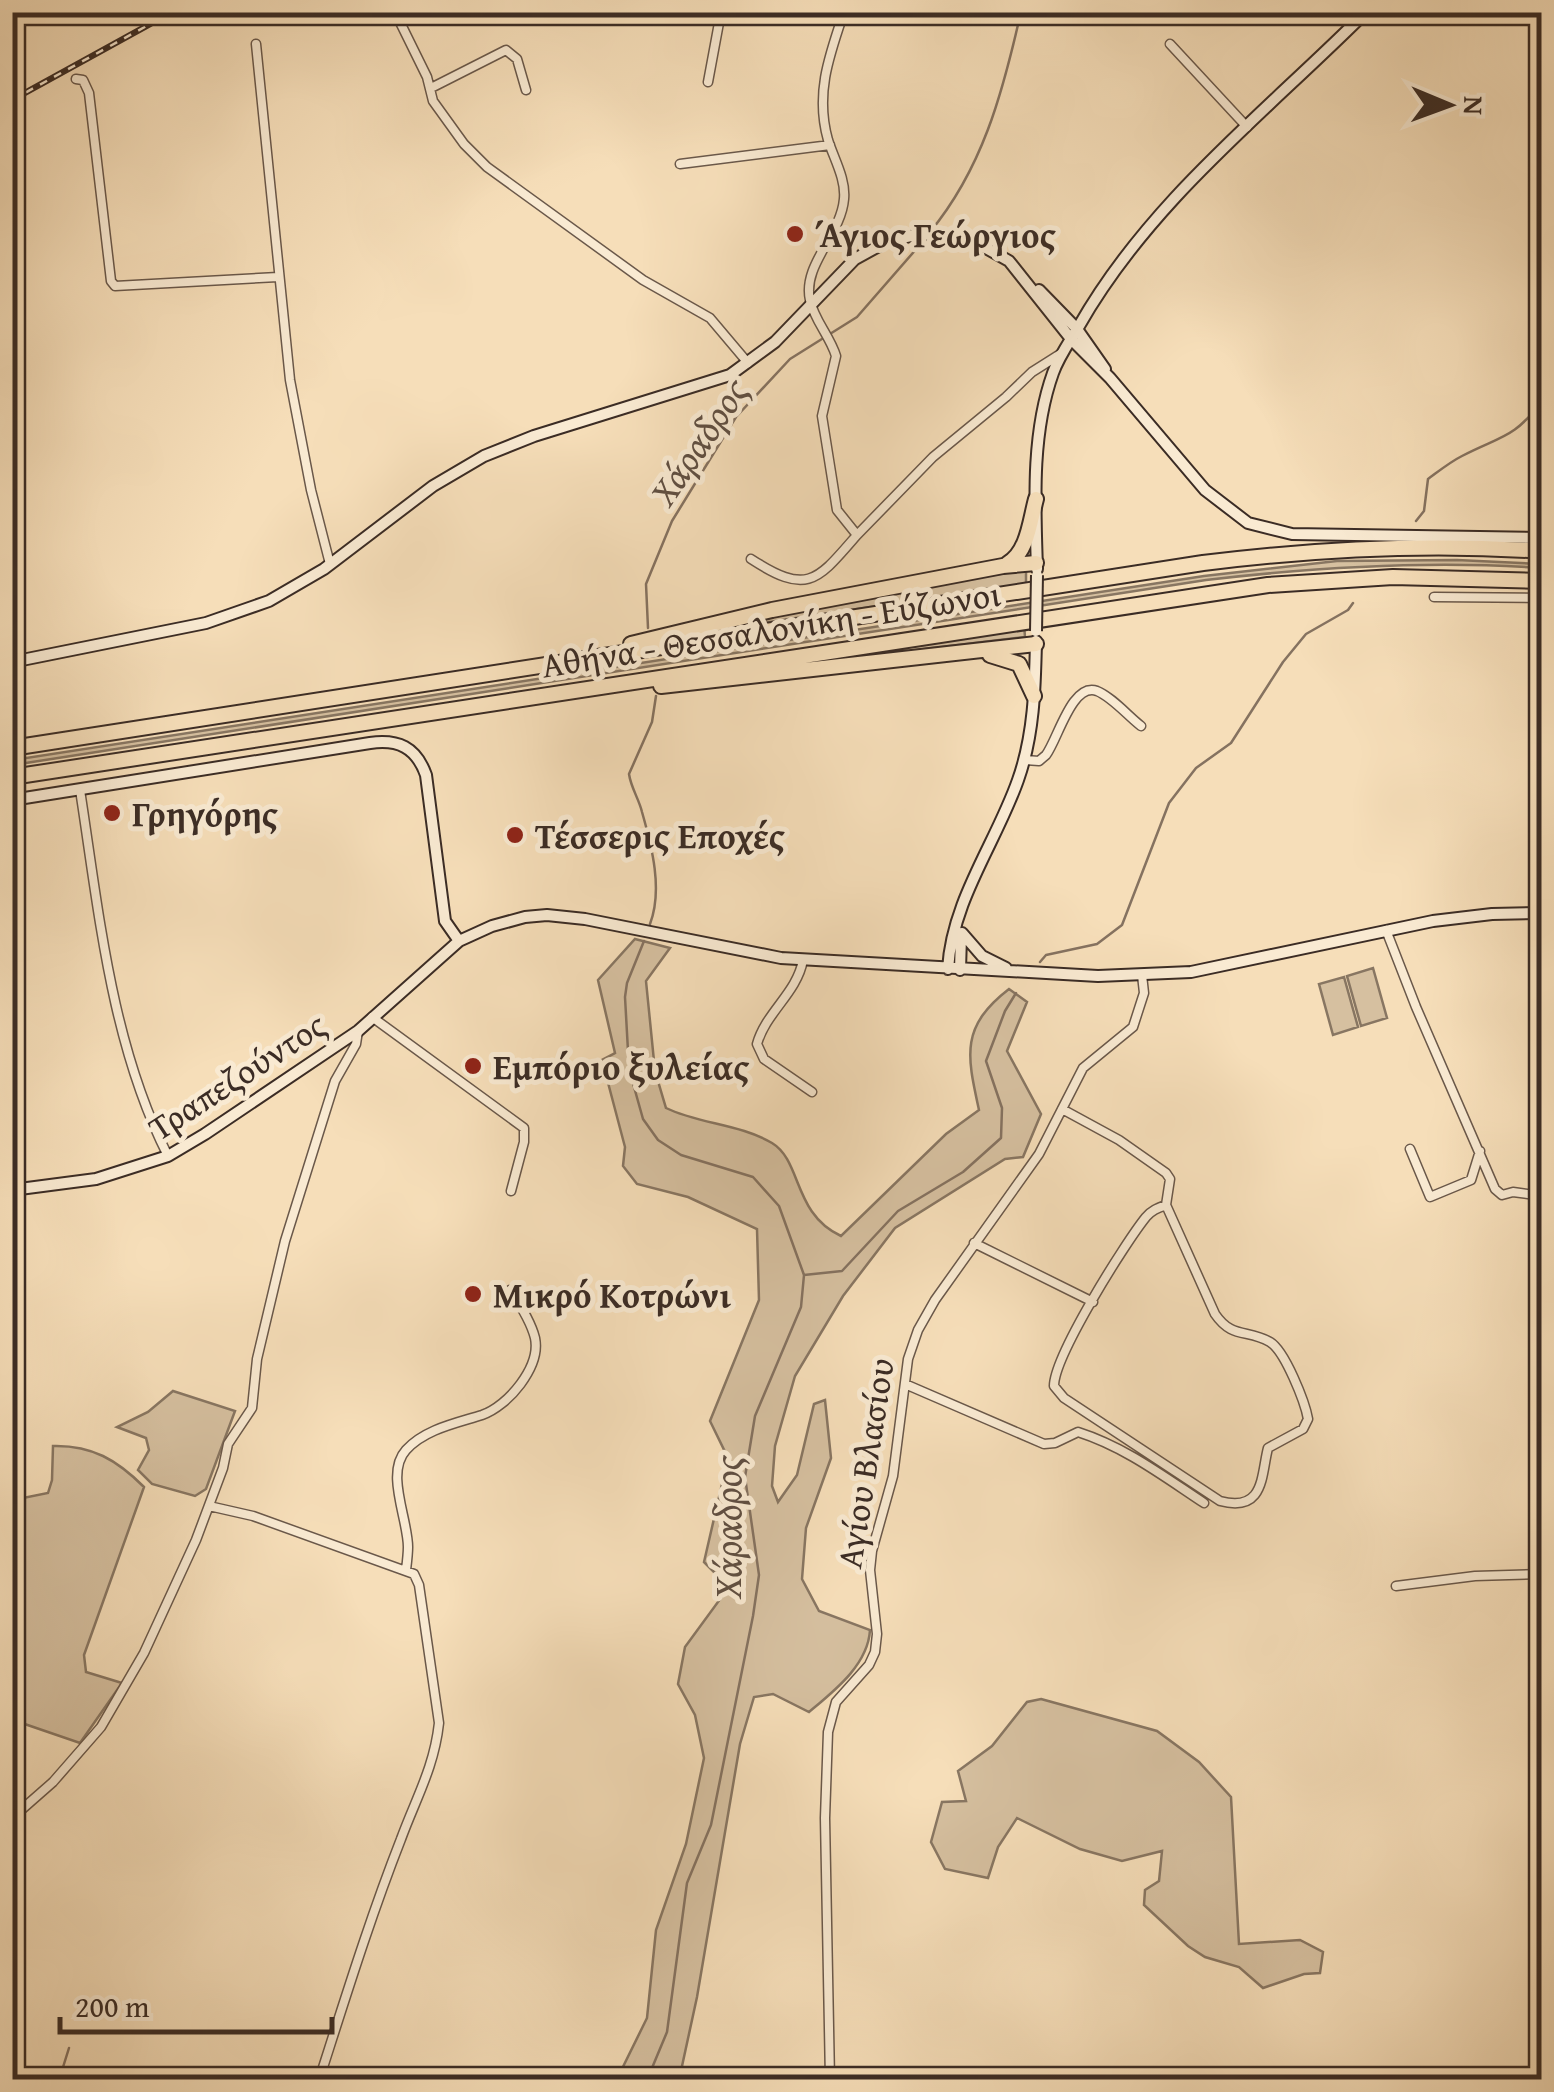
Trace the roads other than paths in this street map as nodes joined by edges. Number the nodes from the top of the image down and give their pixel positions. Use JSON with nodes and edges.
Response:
{"nodes":[{"id":1,"x":395,"y":12,"type":"edge"},
{"id":2,"x":721,"y":12,"type":"edge"},
{"id":3,"x":844,"y":12,"type":"edge"},
{"id":4,"x":1366,"y":12,"type":"edge"},
{"id":5,"x":256,"y":44,"type":"dead end"},
{"id":6,"x":1170,"y":44,"type":"dead end"},
{"id":7,"x":76,"y":79,"type":"dead end"},
{"id":8,"x":708,"y":82,"type":"dead end"},
{"id":9,"x":431,"y":88,"type":"junction"},
{"id":10,"x":526,"y":90,"type":"dead end"},
{"id":11,"x":1247,"y":127,"type":"junction"},
{"id":12,"x":830,"y":145,"type":"junction"},
{"id":13,"x":680,"y":164,"type":"dead end"},
{"id":14,"x":278,"y":276,"type":"junction"},
{"id":15,"x":810,"y":304,"type":"junction"},
{"id":16,"x":1074,"y":334,"type":"junction"},
{"id":17,"x":1062,"y":353,"type":"junction"},
{"id":18,"x":748,"y":363,"type":"junction"},
{"id":19,"x":1036,"y":498,"type":"junction"},
{"id":20,"x":857,"y":535,"type":"junction"},
{"id":21,"x":1542,"y":538,"type":"edge"},
{"id":22,"x":1542,"y":551,"type":"edge"},
{"id":23,"x":750,"y":559,"type":"dead end"},
{"id":24,"x":1166,"y":563,"type":"dead end"},
{"id":25,"x":330,"y":564,"type":"junction"},
{"id":26,"x":1003,"y":566,"type":"junction"},
{"id":27,"x":1037,"y":569,"type":"junction"},
{"id":28,"x":1150,"y":571,"type":"junction"},
{"id":29,"x":1339,"y":579,"type":"junction"},
{"id":30,"x":1542,"y":581,"type":"edge"},
{"id":31,"x":1323,"y":584,"type":"dead end"},
{"id":32,"x":1208,"y":592,"type":"junction"},
{"id":33,"x":1231,"y":596,"type":"dead end"},
{"id":34,"x":1434,"y":596,"type":"dead end"},
{"id":35,"x":1542,"y":598,"type":"edge"},
{"id":36,"x":1036,"y":638,"type":"junction"},
{"id":37,"x":969,"y":653,"type":"junction"},
{"id":38,"x":12,"y":662,"type":"edge"},
{"id":39,"x":548,"y":664,"type":"junction"},
{"id":40,"x":550,"y":694,"type":"junction"},
{"id":41,"x":1034,"y":696,"type":"junction"},
{"id":42,"x":1141,"y":726,"type":"dead end"},
{"id":43,"x":12,"y":748,"type":"edge"},
{"id":44,"x":1025,"y":760,"type":"junction"},
{"id":45,"x":12,"y":778,"type":"edge"},
{"id":46,"x":80,"y":790,"type":"junction"},
{"id":47,"x":12,"y":800,"type":"edge"},
{"id":48,"x":960,"y":912,"type":"junction"},
{"id":49,"x":1542,"y":913,"type":"edge"},
{"id":50,"x":1386,"y":930,"type":"junction"},
{"id":51,"x":962,"y":932,"type":"junction"},
{"id":52,"x":459,"y":941,"type":"junction"},
{"id":53,"x":803,"y":960,"type":"junction"},
{"id":54,"x":954,"y":969,"type":"junction"},
{"id":55,"x":1016,"y":973,"type":"junction"},
{"id":56,"x":1142,"y":975,"type":"junction"},
{"id":57,"x":372,"y":1017,"type":"junction"},
{"id":58,"x":358,"y":1031,"type":"junction"},
{"id":59,"x":812,"y":1092,"type":"dead end"},
{"id":60,"x":1062,"y":1109,"type":"junction"},
{"id":61,"x":1410,"y":1148,"type":"dead end"},
{"id":62,"x":1480,"y":1152,"type":"junction"},
{"id":63,"x":168,"y":1156,"type":"junction"},
{"id":64,"x":12,"y":1190,"type":"edge"},
{"id":65,"x":511,"y":1191,"type":"dead end"},
{"id":66,"x":1542,"y":1196,"type":"edge"},
{"id":67,"x":1166,"y":1206,"type":"junction"},
{"id":68,"x":974,"y":1244,"type":"junction"},
{"id":69,"x":510,"y":1290,"type":"dead end"},
{"id":70,"x":1093,"y":1302,"type":"junction"},
{"id":71,"x":905,"y":1384,"type":"junction"},
{"id":72,"x":1204,"y":1503,"type":"dead end"},
{"id":73,"x":210,"y":1506,"type":"junction"},
{"id":74,"x":406,"y":1570,"type":"junction"},
{"id":75,"x":1542,"y":1574,"type":"edge"},
{"id":76,"x":1396,"y":1586,"type":"dead end"},
{"id":77,"x":12,"y":1818,"type":"edge"},
{"id":78,"x":319,"y":2080,"type":"edge"},
{"id":79,"x":830,"y":2080,"type":"edge"}],
"edges":[{"from":1,"to":9,"type":"street"},
{"from":2,"to":8,"type":"street"},
{"from":3,"to":12,"type":"street"},
{"from":4,"to":11,"type":"main road"},
{"from":5,"to":14,"type":"street"},
{"from":6,"to":11,"type":"street"},
{"from":7,"to":14,"type":"street"},
{"from":9,"to":10,"type":"street"},
{"from":9,"to":18,"type":"street"},
{"from":11,"to":16,"type":"main road"},
{"from":12,"to":13,"type":"street"},
{"from":12,"to":15,"type":"street"},
{"from":14,"to":25,"type":"street"},
{"from":15,"to":16,"type":"main road"},
{"from":15,"to":18,"type":"main road"},
{"from":15,"to":20,"type":"street"},
{"from":16,"to":17,"type":"main road"},
{"from":16,"to":21,"type":"main road"},
{"from":17,"to":19,"type":"main road"},
{"from":17,"to":20,"type":"street"},
{"from":18,"to":25,"type":"main road"},
{"from":19,"to":26,"type":"highway"},
{"from":19,"to":27,"type":"main road"},
{"from":20,"to":23,"type":"street"},
{"from":22,"to":28,"type":"highway","name":"Αθήνα - Θεσσαλονίκη - Εύζωνοι"},
{"from":24,"to":28,"type":"highway"},
{"from":25,"to":38,"type":"main road"},
{"from":26,"to":27,"type":"highway"},
{"from":26,"to":39,"type":"highway"},
{"from":27,"to":36,"type":"main road","bridge":true},
{"from":28,"to":39,"type":"highway","name":"Αθήνα - Θεσσαλονίκη - Εύζωνοι"},
{"from":29,"to":30,"type":"highway","name":"Αθήνα - Θεσσαλονίκη - Εύζωνοι"},
{"from":29,"to":31,"type":"highway"},
{"from":29,"to":32,"type":"highway","name":"Αθήνα - Θεσσαλονίκη - Εύζωνοι"},
{"from":32,"to":33,"type":"highway"},
{"from":32,"to":40,"type":"highway","name":"Αθήνα - Θεσσαλονίκη - Εύζωνοι"},
{"from":34,"to":35,"type":"street"},
{"from":36,"to":37,"type":"highway"},
{"from":36,"to":41,"type":"main road"},
{"from":37,"to":40,"type":"highway"},
{"from":37,"to":41,"type":"highway"},
{"from":39,"to":43,"type":"highway","name":"Αθήνα - Θεσσαλονίκη - Εύζωνοι"},
{"from":40,"to":45,"type":"highway","name":"Αθήνα - Θεσσαλονίκη - Εύζωνοι"},
{"from":41,"to":44,"type":"main road"},
{"from":42,"to":44,"type":"street"},
{"from":44,"to":48,"type":"main road"},
{"from":46,"to":47,"type":"main road"},
{"from":46,"to":52,"type":"main road"},
{"from":46,"to":63,"type":"street"},
{"from":48,"to":51,"type":"main road"},
{"from":48,"to":54,"type":"main road"},
{"from":49,"to":50,"type":"main road"},
{"from":50,"to":56,"type":"main road"},
{"from":50,"to":62,"type":"street"},
{"from":51,"to":54,"type":"main road"},
{"from":51,"to":55,"type":"main road"},
{"from":52,"to":53,"type":"main road"},
{"from":52,"to":57,"type":"main road","name":"Τραπεζούντος"},
{"from":53,"to":54,"type":"main road"},
{"from":53,"to":59,"type":"street"},
{"from":54,"to":55,"type":"main road"},
{"from":55,"to":56,"type":"main road"},
{"from":56,"to":60,"type":"street","name":"Αγίου Βλασίου"},
{"from":57,"to":58,"type":"main road","name":"Τραπεζούντος"},
{"from":57,"to":65,"type":"street"},
{"from":58,"to":63,"type":"main road","name":"Τραπεζούντος"},
{"from":58,"to":73,"type":"street"},
{"from":60,"to":67,"type":"street"},
{"from":60,"to":68,"type":"street","name":"Αγίου Βλασίου"},
{"from":61,"to":62,"type":"street"},
{"from":62,"to":66,"type":"street"},
{"from":63,"to":64,"type":"main road","name":"Τραπεζούντος"},
{"from":67,"to":70,"type":"street"},
{"from":67,"to":70,"type":"street"},
{"from":68,"to":70,"type":"street"},
{"from":68,"to":71,"type":"street","name":"Αγίου Βλασίου"},
{"from":69,"to":74,"type":"street"},
{"from":71,"to":72,"type":"street"},
{"from":71,"to":79,"type":"street","name":"Αγίου Βλασίου"},
{"from":73,"to":74,"type":"street"},
{"from":73,"to":77,"type":"street"},
{"from":74,"to":78,"type":"street"},
{"from":75,"to":76,"type":"street"}]}
